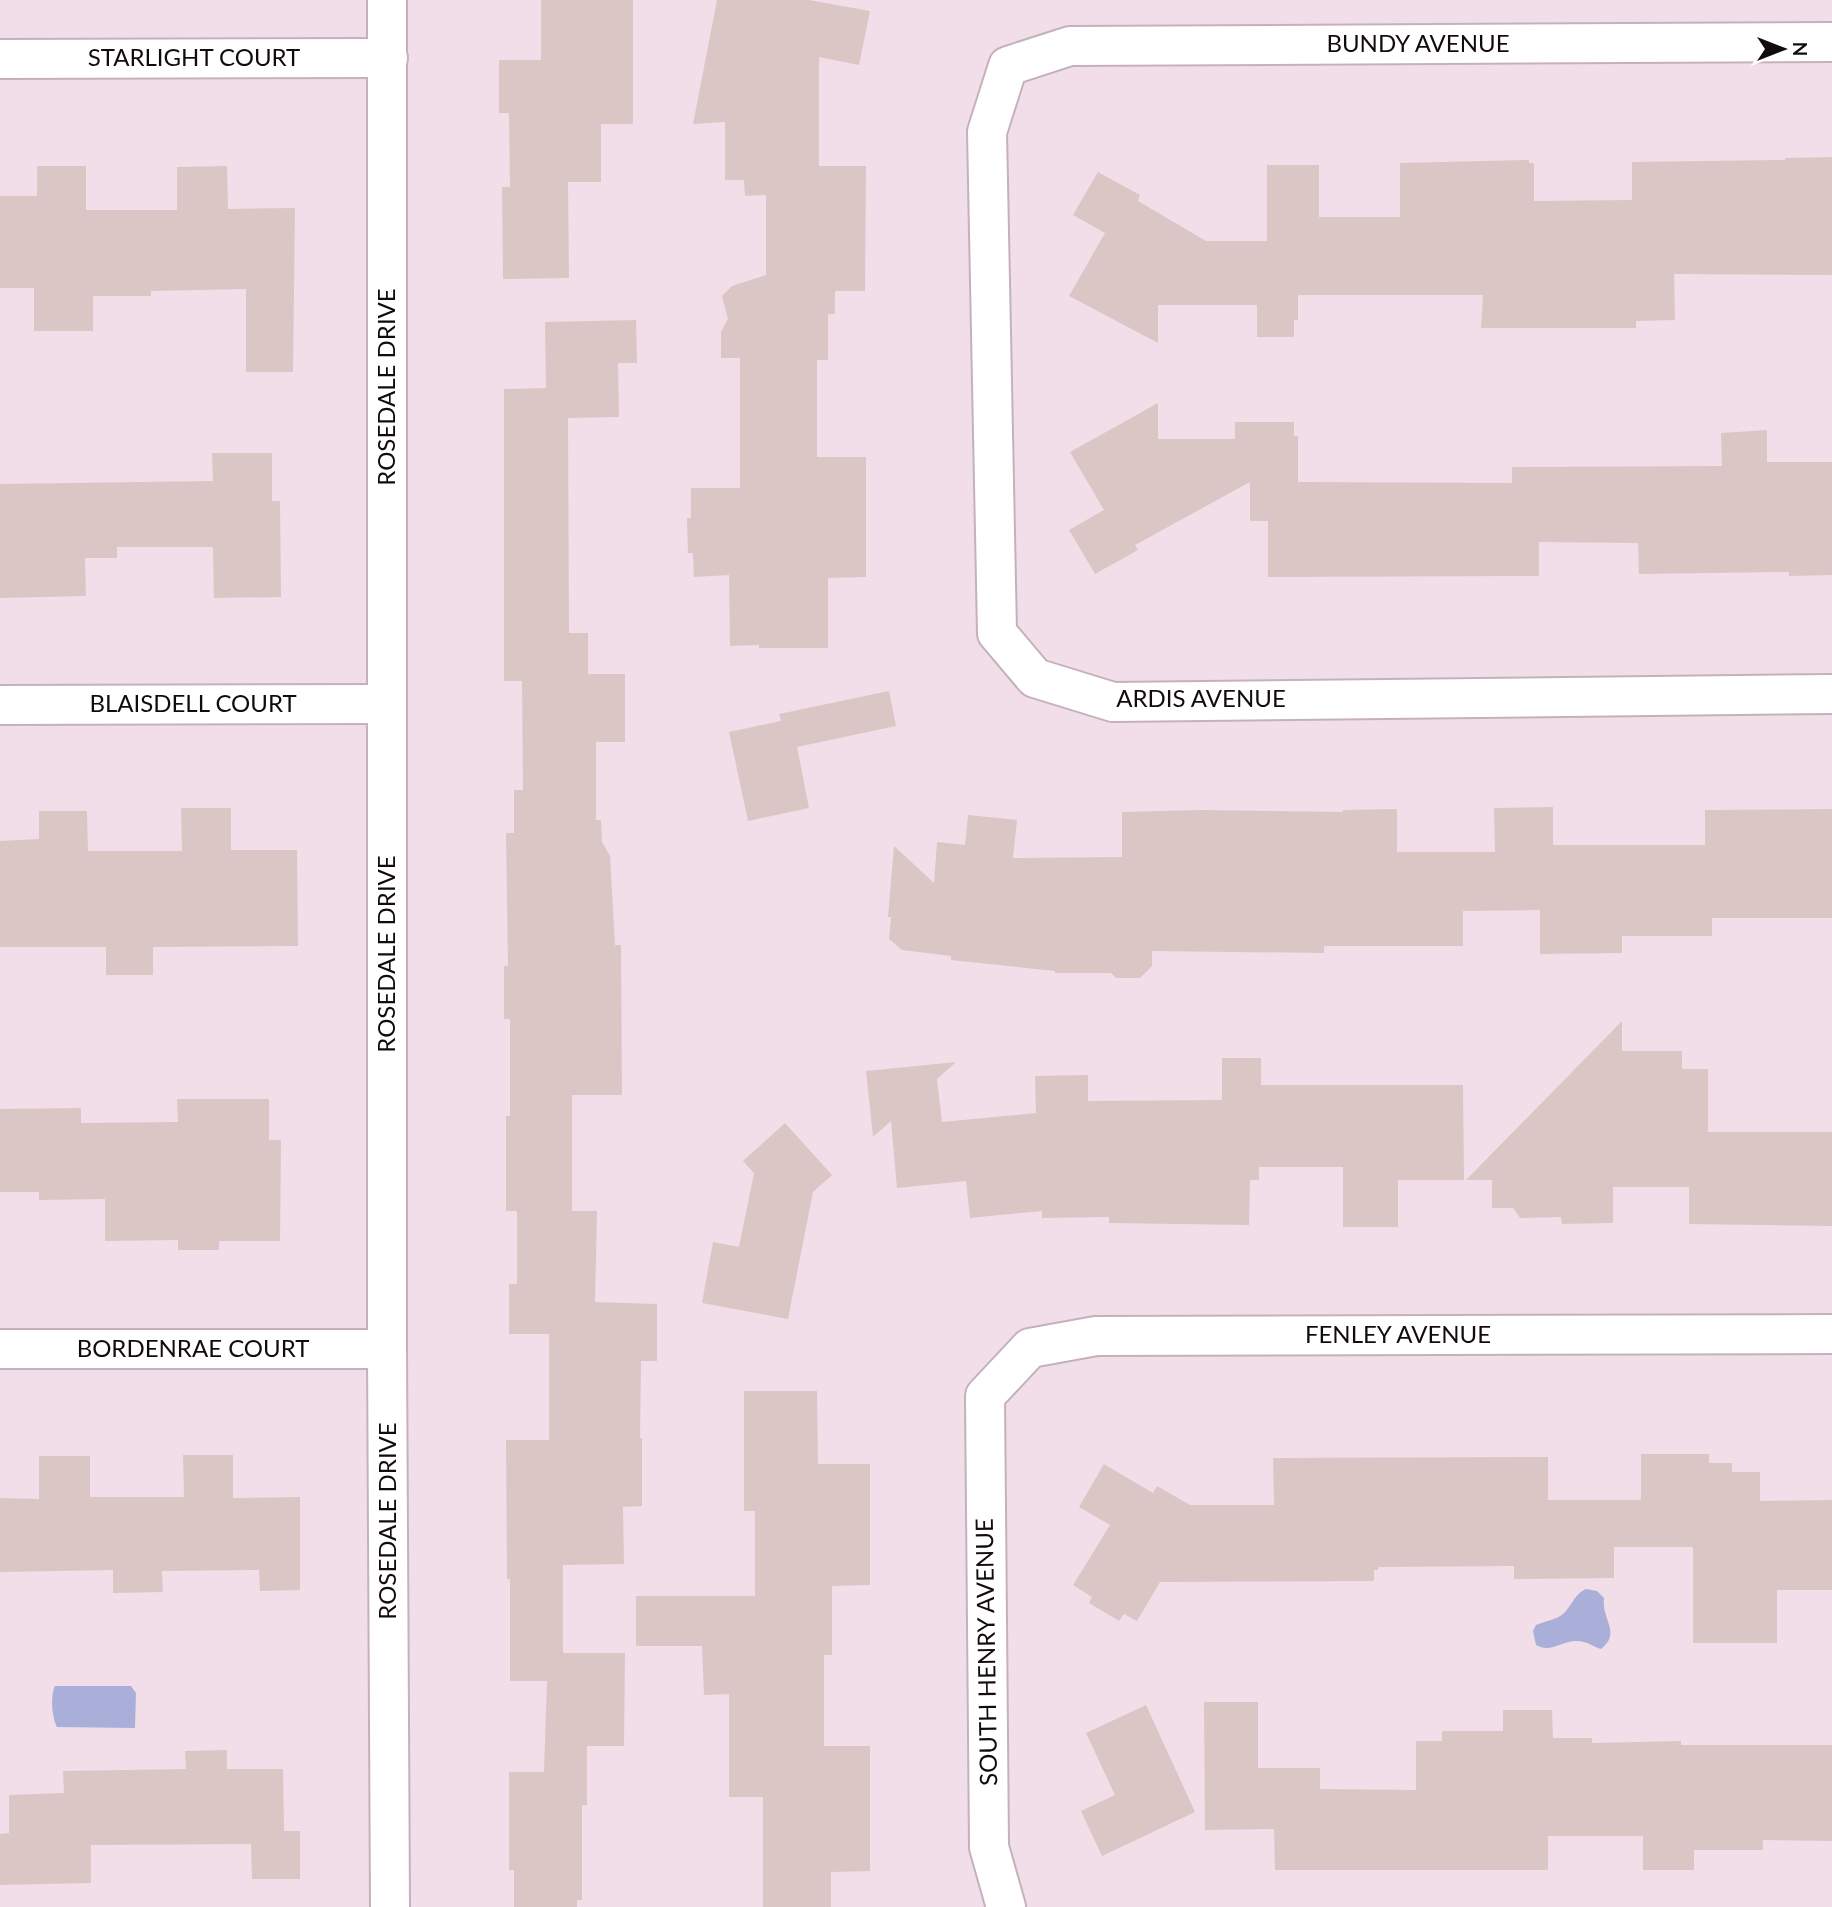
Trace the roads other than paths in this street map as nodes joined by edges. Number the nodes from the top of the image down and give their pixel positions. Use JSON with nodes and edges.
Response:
{"nodes":[{"id":1,"x":387,"y":0,"type":"edge"},
{"id":2,"x":1832,"y":42,"type":"edge"},
{"id":3,"x":388,"y":58,"type":"junction"},
{"id":4,"x":0,"y":59,"type":"edge"},
{"id":5,"x":1008,"y":66,"type":"joint"},
{"id":6,"x":1832,"y":694,"type":"edge"},
{"id":7,"x":387,"y":704,"type":"junction"},
{"id":8,"x":0,"y":705,"type":"edge"},
{"id":9,"x":1832,"y":1335,"type":"edge"},
{"id":10,"x":0,"y":1349,"type":"edge"},
{"id":11,"x":387,"y":1349,"type":"junction"},
{"id":12,"x":985,"y":1396,"type":"joint"},
{"id":13,"x":390,"y":1907,"type":"edge"},
{"id":14,"x":1006,"y":1907,"type":"edge"}],
"edges":[{"from":1,"to":3,"type":"street","name":"ROSEDALE DRIVE"},
{"from":2,"to":5,"type":"street","name":"BUNDY AVENUE"},
{"from":3,"to":4,"type":"street","name":"STARLIGHT COURT"},
{"from":3,"to":7,"type":"street","name":"ROSEDALE DRIVE"},
{"from":5,"to":6,"type":"street","name":"ARDIS AVENUE"},
{"from":7,"to":8,"type":"street","name":"BLAISDELL COURT"},
{"from":7,"to":11,"type":"street","name":"ROSEDALE DRIVE"},
{"from":9,"to":12,"type":"street","name":"FENLEY AVENUE"},
{"from":10,"to":11,"type":"street","name":"BORDENRAE COURT"},
{"from":11,"to":13,"type":"street","name":"ROSEDALE DRIVE"},
{"from":12,"to":14,"type":"street","name":"SOUTH HENRY AVENUE"}]}
